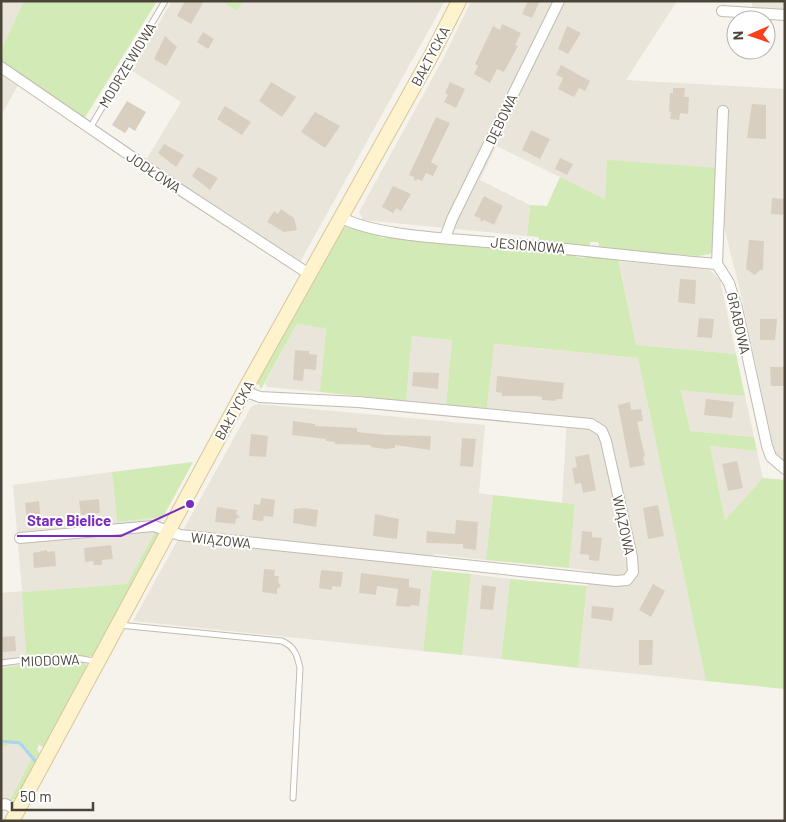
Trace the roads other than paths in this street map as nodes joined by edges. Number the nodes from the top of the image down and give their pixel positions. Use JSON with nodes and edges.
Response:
{"nodes":[{"id":1,"x":165,"y":1,"type":"edge"},
{"id":2,"x":459,"y":1,"type":"edge"},
{"id":3,"x":559,"y":1,"type":"edge"},
{"id":4,"x":722,"y":11,"type":"dead end"},
{"id":5,"x":785,"y":15,"type":"edge"},
{"id":6,"x":1,"y":67,"type":"edge"},
{"id":7,"x":723,"y":111,"type":"dead end"},
{"id":8,"x":89,"y":128,"type":"junction"},
{"id":9,"x":340,"y":217,"type":"junction"},
{"id":10,"x":445,"y":238,"type":"junction"},
{"id":11,"x":717,"y":264,"type":"junction"},
{"id":12,"x":309,"y":274,"type":"junction"},
{"id":13,"x":244,"y":391,"type":"junction"},
{"id":14,"x":785,"y":469,"type":"edge"},
{"id":15,"x":168,"y":531,"type":"junction"},
{"id":16,"x":20,"y":538,"type":"dead end"},
{"id":17,"x":118,"y":624,"type":"junction"},
{"id":18,"x":1,"y":663,"type":"edge"},
{"id":19,"x":98,"y":663,"type":"junction"},
{"id":20,"x":293,"y":798,"type":"dead end"},
{"id":21,"x":1,"y":805,"type":"edge"},
{"id":22,"x":15,"y":815,"type":"edge"}],
"edges":[{"from":1,"to":8,"type":"lane","name":"MODRZEWIOWA"},
{"from":2,"to":9,"type":"street","name":"BAŁTYCKA"},
{"from":3,"to":10,"type":"street","name":"DĘBOWA"},
{"from":4,"to":5,"type":"street"},
{"from":6,"to":8,"type":"street","name":"JODŁOWA"},
{"from":7,"to":11,"type":"street"},
{"from":8,"to":12,"type":"street","name":"JODŁOWA"},
{"from":9,"to":10,"type":"street","name":"JESIONOWA"},
{"from":9,"to":12,"type":"street","name":"BAŁTYCKA"},
{"from":10,"to":11,"type":"street","name":"JESIONOWA"},
{"from":11,"to":14,"type":"street","name":"GRABOWA"},
{"from":12,"to":13,"type":"street","name":"BAŁTYCKA"},
{"from":13,"to":15,"type":"street","name":"BAŁTYCKA"},
{"from":13,"to":15,"type":"street","name":"WIĄZOWA"},
{"from":15,"to":16,"type":"street","name":"WIĄZOWA"},
{"from":15,"to":17,"type":"street","name":"BAŁTYCKA"},
{"from":17,"to":19,"type":"street","name":"BAŁTYCKA"},
{"from":17,"to":20,"type":"lane"},
{"from":18,"to":19,"type":"lane","name":"MIODOWA"},
{"from":19,"to":22,"type":"street","name":"BAŁTYCKA"},
{"from":21,"to":22,"type":"street"}]}
